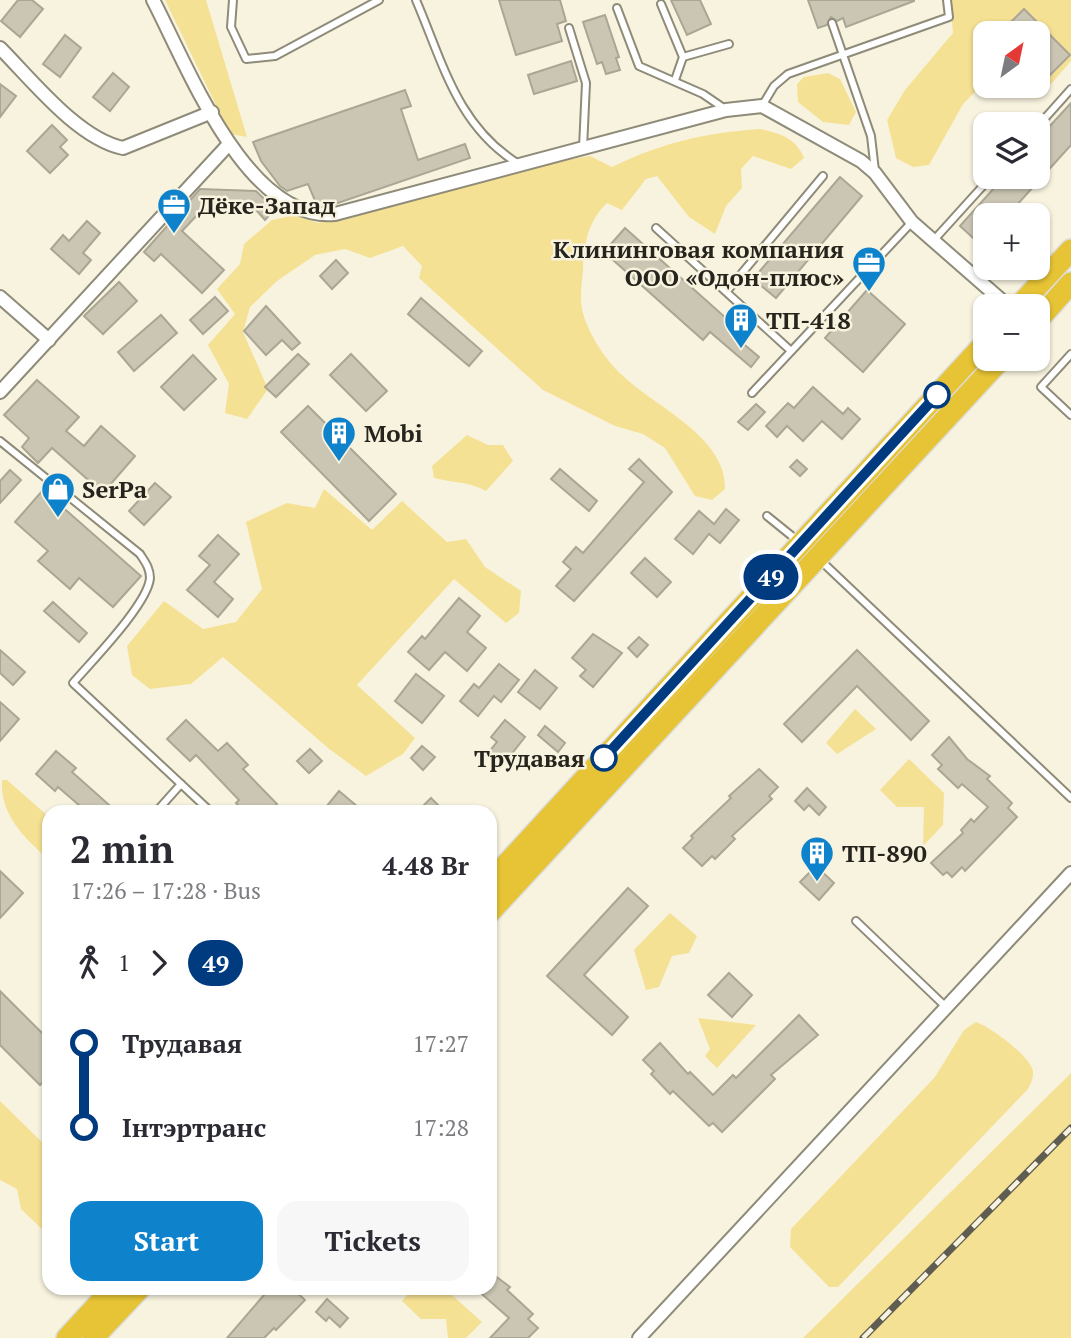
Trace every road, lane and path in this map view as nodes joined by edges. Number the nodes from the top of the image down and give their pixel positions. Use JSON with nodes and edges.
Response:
{"nodes":[{"id":1,"x":153,"y":0,"type":"edge"},
{"id":2,"x":233,"y":0,"type":"edge"},
{"id":3,"x":379,"y":0,"type":"edge"},
{"id":4,"x":416,"y":0,"type":"edge"},
{"id":5,"x":947,"y":0,"type":"edge"},
{"id":6,"x":661,"y":4,"type":"dead end"},
{"id":7,"x":617,"y":8,"type":"dead end"},
{"id":8,"x":832,"y":23,"type":"dead end"},
{"id":9,"x":569,"y":28,"type":"dead end"},
{"id":10,"x":729,"y":44,"type":"dead end"},
{"id":11,"x":0,"y":48,"type":"edge"},
{"id":12,"x":842,"y":55,"type":"junction"},
{"id":13,"x":683,"y":57,"type":"junction"},
{"id":14,"x":675,"y":80,"type":"junction"},
{"id":15,"x":1071,"y":89,"type":"edge"},
{"id":16,"x":762,"y":106,"type":"junction"},
{"id":17,"x":726,"y":110,"type":"junction"},
{"id":18,"x":212,"y":112,"type":"junction"},
{"id":19,"x":1050,"y":113,"type":"edge"},
{"id":20,"x":229,"y":144,"type":"junction"},
{"id":21,"x":583,"y":148,"type":"junction"},
{"id":22,"x":519,"y":164,"type":"junction"},
{"id":23,"x":875,"y":173,"type":"junction"},
{"id":24,"x":823,"y":176,"type":"dead end"},
{"id":25,"x":980,"y":189,"type":"edge"},
{"id":26,"x":912,"y":222,"type":"junction"},
{"id":27,"x":656,"y":228,"type":"dead end"},
{"id":28,"x":933,"y":241,"type":"junction"},
{"id":29,"x":1071,"y":250,"type":"edge"},
{"id":30,"x":1071,"y":283,"type":"edge"},
{"id":31,"x":727,"y":291,"type":"junction"},
{"id":32,"x":994,"y":294,"type":"edge"},
{"id":33,"x":1030,"y":294,"type":"edge"},
{"id":34,"x":0,"y":297,"type":"edge"},
{"id":35,"x":1050,"y":307,"type":"edge"},
{"id":36,"x":48,"y":340,"type":"junction"},
{"id":37,"x":791,"y":351,"type":"junction"},
{"id":38,"x":1071,"y":354,"type":"edge"},
{"id":39,"x":973,"y":357,"type":"edge"},
{"id":40,"x":989,"y":371,"type":"edge"},
{"id":41,"x":0,"y":392,"type":"edge"},
{"id":42,"x":752,"y":393,"type":"dead end"},
{"id":43,"x":1071,"y":415,"type":"edge"},
{"id":44,"x":0,"y":441,"type":"edge"},
{"id":45,"x":767,"y":516,"type":"dead end"},
{"id":46,"x":809,"y":550,"type":"junction"},
{"id":47,"x":181,"y":784,"type":"junction"},
{"id":48,"x":1071,"y":798,"type":"edge"},
{"id":49,"x":162,"y":805,"type":"edge"},
{"id":50,"x":204,"y":805,"type":"edge"},
{"id":51,"x":1071,"y":873,"type":"edge"},
{"id":52,"x":497,"y":875,"type":"edge"},
{"id":53,"x":497,"y":904,"type":"edge"},
{"id":54,"x":856,"y":921,"type":"dead end"},
{"id":55,"x":946,"y":1007,"type":"junction"},
{"id":56,"x":107,"y":1295,"type":"edge"},
{"id":57,"x":133,"y":1295,"type":"edge"},
{"id":58,"x":67,"y":1338,"type":"edge"},
{"id":59,"x":93,"y":1338,"type":"edge"},
{"id":60,"x":639,"y":1338,"type":"edge"}],
"edges":[{"from":1,"to":18,"type":"street"},
{"from":2,"to":3,"type":"lane"},
{"from":4,"to":22,"type":"lane"},
{"from":5,"to":12,"type":"lane"},
{"from":6,"to":13,"type":"lane"},
{"from":7,"to":14,"type":"lane"},
{"from":8,"to":12,"type":"lane"},
{"from":9,"to":21,"type":"lane"},
{"from":10,"to":13,"type":"lane"},
{"from":11,"to":18,"type":"street"},
{"from":12,"to":16,"type":"lane"},
{"from":12,"to":23,"type":"lane"},
{"from":13,"to":14,"type":"lane"},
{"from":14,"to":17,"type":"lane"},
{"from":15,"to":19,"type":"lane"},
{"from":16,"to":17,"type":"street"},
{"from":16,"to":23,"type":"street"},
{"from":17,"to":21,"type":"street"},
{"from":18,"to":20,"type":"street"},
{"from":20,"to":22,"type":"street"},
{"from":20,"to":36,"type":"street"},
{"from":21,"to":22,"type":"street"},
{"from":23,"to":26,"type":"street"},
{"from":24,"to":31,"type":"lane"},
{"from":25,"to":28,"type":"lane"},
{"from":26,"to":28,"type":"street"},
{"from":26,"to":37,"type":"lane"},
{"from":27,"to":31,"type":"lane"},
{"from":28,"to":32,"type":"street"},
{"from":29,"to":33,"type":"highway"},
{"from":30,"to":35,"type":"highway"},
{"from":31,"to":37,"type":"lane"},
{"from":34,"to":36,"type":"street"},
{"from":36,"to":41,"type":"street"},
{"from":37,"to":42,"type":"lane"},
{"from":38,"to":43,"type":"lane"},
{"from":39,"to":46,"type":"highway"},
{"from":40,"to":46,"type":"highway"},
{"from":44,"to":47,"type":"lane"},
{"from":45,"to":46,"type":"lane"},
{"from":46,"to":48,"type":"lane"},
{"from":46,"to":52,"type":"highway"},
{"from":46,"to":53,"type":"highway"},
{"from":47,"to":49,"type":"lane"},
{"from":47,"to":50,"type":"lane"},
{"from":51,"to":55,"type":"street"},
{"from":54,"to":55,"type":"lane"},
{"from":55,"to":60,"type":"street"},
{"from":56,"to":58,"type":"highway"},
{"from":57,"to":59,"type":"highway"}]}
